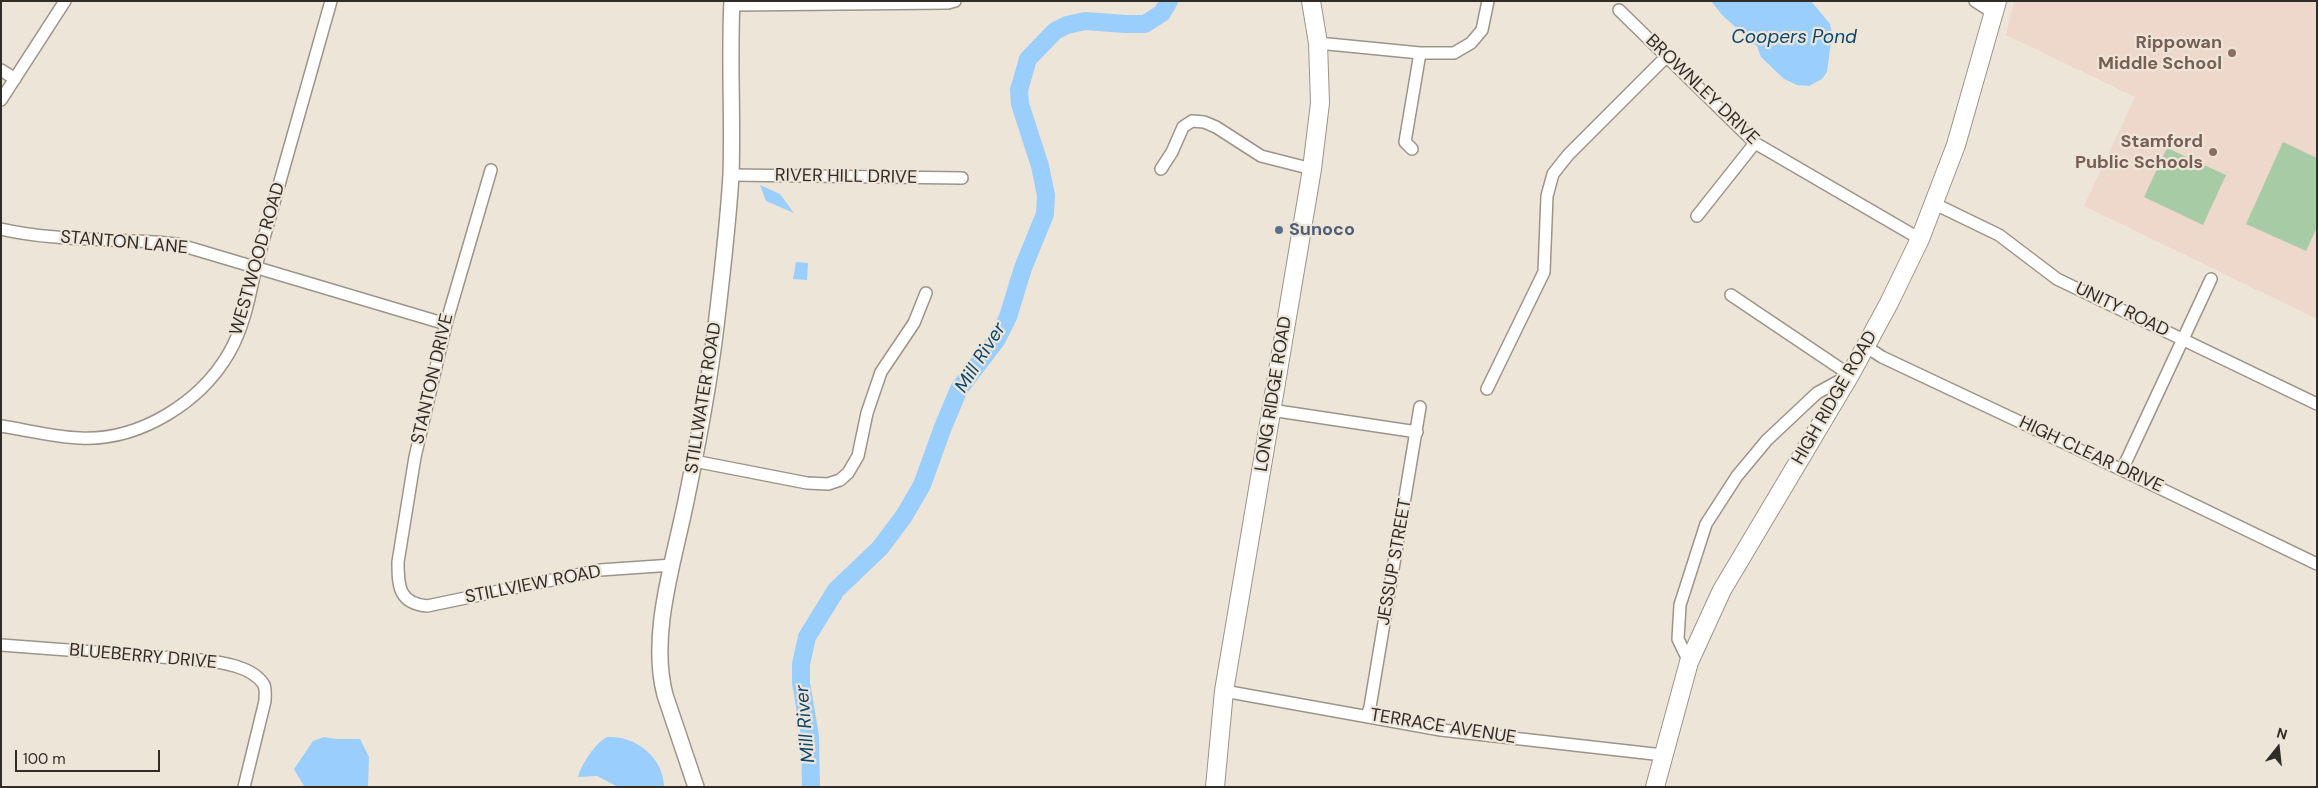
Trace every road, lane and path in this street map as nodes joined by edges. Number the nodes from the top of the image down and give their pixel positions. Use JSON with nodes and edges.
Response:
{"nodes":[{"id":1,"x":65,"y":1,"type":"edge"},
{"id":2,"x":332,"y":1,"type":"edge"},
{"id":3,"x":955,"y":1,"type":"edge"},
{"id":4,"x":1311,"y":1,"type":"edge"},
{"id":5,"x":1488,"y":1,"type":"edge"},
{"id":6,"x":1975,"y":1,"type":"edge"},
{"id":7,"x":732,"y":3,"type":"edge"},
{"id":8,"x":887,"y":3,"type":"edge"},
{"id":9,"x":1996,"y":7,"type":"edge"},
{"id":10,"x":1619,"y":10,"type":"dead end"},
{"id":11,"x":1318,"y":43,"type":"junction"},
{"id":12,"x":1420,"y":53,"type":"junction"},
{"id":13,"x":1667,"y":56,"type":"junction"},
{"id":14,"x":1,"y":70,"type":"edge"},
{"id":15,"x":15,"y":79,"type":"junction"},
{"id":16,"x":1,"y":100,"type":"edge"},
{"id":17,"x":1755,"y":143,"type":"junction"},
{"id":18,"x":1412,"y":149,"type":"dead end"},
{"id":19,"x":1161,"y":169,"type":"dead end"},
{"id":20,"x":1312,"y":169,"type":"junction"},
{"id":21,"x":491,"y":170,"type":"dead end"},
{"id":22,"x":730,"y":175,"type":"junction"},
{"id":23,"x":962,"y":178,"type":"dead end"},
{"id":24,"x":1935,"y":204,"type":"junction"},
{"id":25,"x":1697,"y":216,"type":"dead end"},
{"id":26,"x":1,"y":229,"type":"edge"},
{"id":27,"x":1920,"y":239,"type":"junction"},
{"id":28,"x":256,"y":266,"type":"junction"},
{"id":29,"x":2211,"y":279,"type":"dead end"},
{"id":30,"x":926,"y":293,"type":"dead end"},
{"id":31,"x":1730,"y":295,"type":"dead end"},
{"id":32,"x":446,"y":324,"type":"junction"},
{"id":33,"x":2182,"y":339,"type":"junction"},
{"id":34,"x":1865,"y":346,"type":"junction"},
{"id":35,"x":1850,"y":375,"type":"junction"},
{"id":36,"x":1488,"y":388,"type":"dead end"},
{"id":37,"x":2317,"y":404,"type":"edge"},
{"id":38,"x":1420,"y":407,"type":"dead end"},
{"id":39,"x":1271,"y":410,"type":"junction"},
{"id":40,"x":1,"y":426,"type":"edge"},
{"id":41,"x":1417,"y":432,"type":"junction"},
{"id":42,"x":694,"y":461,"type":"junction"},
{"id":43,"x":2122,"y":470,"type":"junction"},
{"id":44,"x":2317,"y":564,"type":"edge"},
{"id":45,"x":673,"y":565,"type":"junction"},
{"id":46,"x":400,"y":592,"type":"joint"},
{"id":47,"x":1,"y":645,"type":"edge"},
{"id":48,"x":1689,"y":662,"type":"junction"},
{"id":49,"x":1224,"y":691,"type":"junction"},
{"id":50,"x":1366,"y":716,"type":"junction"},
{"id":51,"x":1663,"y":755,"type":"junction"},
{"id":52,"x":244,"y":787,"type":"edge"},
{"id":53,"x":696,"y":787,"type":"edge"},
{"id":54,"x":1215,"y":787,"type":"edge"},
{"id":55,"x":1655,"y":787,"type":"edge"}],
"edges":[{"from":1,"to":15,"type":"street"},
{"from":2,"to":28,"type":"street","name":"WESTWOOD ROAD"},
{"from":3,"to":8,"type":"street"},
{"from":4,"to":11,"type":"main road","name":"LONG RIDGE ROAD"},
{"from":5,"to":12,"type":"street"},
{"from":6,"to":9,"type":"street"},
{"from":7,"to":8,"type":"street"},
{"from":7,"to":22,"type":"main road","name":"STILLWATER ROAD"},
{"from":9,"to":24,"type":"main road","name":"HIGH RIDGE ROAD"},
{"from":10,"to":13,"type":"street","name":"BROWNLEY DRIVE"},
{"from":11,"to":12,"type":"street"},
{"from":11,"to":20,"type":"main road","name":"LONG RIDGE ROAD"},
{"from":12,"to":18,"type":"street"},
{"from":13,"to":17,"type":"street","name":"BROWNLEY DRIVE"},
{"from":13,"to":36,"type":"street"},
{"from":14,"to":15,"type":"street"},
{"from":15,"to":16,"type":"street"},
{"from":17,"to":25,"type":"street"},
{"from":17,"to":27,"type":"street","name":"BROWNLEY DRIVE"},
{"from":19,"to":20,"type":"street"},
{"from":20,"to":39,"type":"main road","name":"LONG RIDGE ROAD"},
{"from":21,"to":32,"type":"street","name":"STANTON DRIVE"},
{"from":22,"to":23,"type":"street","name":"RIVER HILL DRIVE"},
{"from":22,"to":42,"type":"main road","name":"STILLWATER ROAD"},
{"from":24,"to":27,"type":"main road","name":"HIGH RIDGE ROAD"},
{"from":24,"to":33,"type":"street","name":"UNITY ROAD"},
{"from":26,"to":28,"type":"street","name":"STANTON LANE"},
{"from":27,"to":34,"type":"main road","name":"HIGH RIDGE ROAD"},
{"from":28,"to":32,"type":"street","name":"STANTON LANE"},
{"from":28,"to":40,"type":"street","name":"WESTWOOD ROAD"},
{"from":29,"to":33,"type":"street"},
{"from":30,"to":42,"type":"street"},
{"from":31,"to":35,"type":"street"},
{"from":32,"to":46,"type":"street","name":"STANTON DRIVE"},
{"from":33,"to":37,"type":"street","name":"UNITY ROAD"},
{"from":33,"to":43,"type":"street"},
{"from":34,"to":35,"type":"main road","name":"HIGH RIDGE ROAD"},
{"from":34,"to":43,"type":"street","name":"HIGH CLEAR DRIVE"},
{"from":35,"to":48,"type":"main road","name":"HIGH RIDGE ROAD"},
{"from":35,"to":48,"type":"street"},
{"from":38,"to":41,"type":"street","name":"JESSUP STREET"},
{"from":39,"to":41,"type":"street"},
{"from":39,"to":49,"type":"main road","name":"LONG RIDGE ROAD"},
{"from":41,"to":50,"type":"street","name":"JESSUP STREET"},
{"from":42,"to":45,"type":"main road","name":"STILLWATER ROAD"},
{"from":43,"to":44,"type":"street","name":"HIGH CLEAR DRIVE"},
{"from":45,"to":46,"type":"street","name":"STILLVIEW ROAD"},
{"from":45,"to":53,"type":"main road","name":"STILLWATER ROAD"},
{"from":47,"to":52,"type":"street","name":"BLUEBERRY DRIVE"},
{"from":48,"to":51,"type":"main road","name":"HIGH RIDGE ROAD"},
{"from":49,"to":50,"type":"street","name":"TERRACE AVENUE"},
{"from":49,"to":54,"type":"main road","name":"LONG RIDGE ROAD"},
{"from":50,"to":51,"type":"street","name":"TERRACE AVENUE"},
{"from":51,"to":55,"type":"main road","name":"HIGH RIDGE ROAD"}]}
